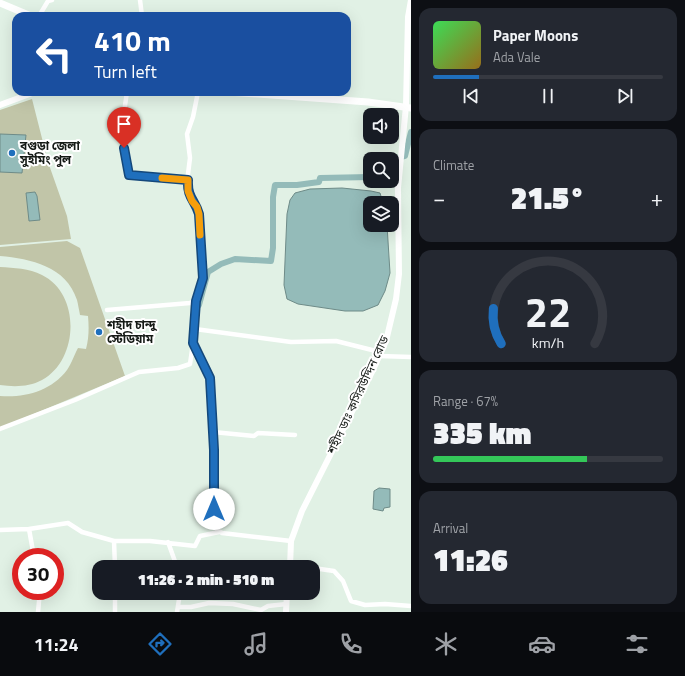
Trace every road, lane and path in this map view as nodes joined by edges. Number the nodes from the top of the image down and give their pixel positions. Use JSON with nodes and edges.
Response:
{"nodes":[{"id":1,"x":52,"y":0,"type":"edge"},
{"id":2,"x":140,"y":0,"type":"edge"},
{"id":3,"x":411,"y":0,"type":"edge"},
{"id":4,"x":0,"y":3,"type":"edge"},
{"id":5,"x":21,"y":12,"type":"edge"},
{"id":6,"x":42,"y":12,"type":"edge"},
{"id":7,"x":142,"y":12,"type":"edge"},
{"id":8,"x":25,"y":96,"type":"edge"},
{"id":9,"x":126,"y":96,"type":"edge"},
{"id":10,"x":197,"y":96,"type":"edge"},
{"id":11,"x":276,"y":96,"type":"edge"},
{"id":12,"x":0,"y":106,"type":"edge"},
{"id":13,"x":409,"y":107,"type":"edge"},
{"id":14,"x":188,"y":180,"type":"junction"},
{"id":15,"x":196,"y":301,"type":"junction"},
{"id":16,"x":107,"y":310,"type":"dead end"},
{"id":17,"x":195,"y":329,"type":"junction"},
{"id":18,"x":193,"y":343,"type":"junction"},
{"id":19,"x":379,"y":354,"type":"junction"},
{"id":20,"x":411,"y":357,"type":"edge"},
{"id":21,"x":0,"y":430,"type":"edge"},
{"id":22,"x":212,"y":432,"type":"junction"},
{"id":23,"x":295,"y":435,"type":"dead end"},
{"id":24,"x":29,"y":529,"type":"junction"},
{"id":25,"x":0,"y":530,"type":"edge"},
{"id":26,"x":219,"y":532,"type":"junction"},
{"id":27,"x":114,"y":541,"type":"junction"},
{"id":28,"x":291,"y":541,"type":"junction"},
{"id":29,"x":168,"y":542,"type":"junction"},
{"id":30,"x":32,"y":548,"type":"edge"},
{"id":31,"x":115,"y":560,"type":"edge"},
{"id":32,"x":174,"y":560,"type":"edge"},
{"id":33,"x":290,"y":560,"type":"edge"},
{"id":34,"x":320,"y":569,"type":"edge"},
{"id":35,"x":39,"y":600,"type":"edge"},
{"id":36,"x":115,"y":600,"type":"edge"},
{"id":37,"x":179,"y":600,"type":"edge"},
{"id":38,"x":286,"y":600,"type":"edge"},
{"id":39,"x":286,"y":604,"type":"junction"},
{"id":40,"x":411,"y":606,"type":"edge"},
{"id":41,"x":177,"y":610,"type":"edge"},
{"id":42,"x":38,"y":612,"type":"edge"},
{"id":43,"x":115,"y":612,"type":"edge"},
{"id":44,"x":286,"y":612,"type":"edge"}],
"edges":[{"from":1,"to":6,"type":"street"},
{"from":2,"to":7,"type":"street"},
{"from":3,"to":13,"type":"street","name":"শহীদ ডাঃ কসিরউদ্দিন রোড"},
{"from":4,"to":5,"type":"main road"},
{"from":8,"to":12,"type":"street"},
{"from":9,"to":14,"type":"street"},
{"from":10,"to":14,"type":"street"},
{"from":11,"to":13,"type":"main road"},
{"from":13,"to":19,"type":"street","name":"শহীদ ডাঃ কসিরউদ্দিন রোড"},
{"from":14,"to":15,"type":"street"},
{"from":15,"to":16,"type":"street"},
{"from":15,"to":17,"type":"street"},
{"from":17,"to":18,"type":"street"},
{"from":17,"to":19,"type":"street"},
{"from":18,"to":21,"type":"street"},
{"from":18,"to":22,"type":"street"},
{"from":19,"to":20,"type":"street"},
{"from":19,"to":28,"type":"street","name":"শহীদ ডাঃ কসিরউদ্দিন রোড"},
{"from":22,"to":23,"type":"street"},
{"from":22,"to":26,"type":"street"},
{"from":24,"to":25,"type":"street"},
{"from":24,"to":27,"type":"street"},
{"from":24,"to":30,"type":"street"},
{"from":26,"to":28,"type":"street"},
{"from":26,"to":29,"type":"street"},
{"from":27,"to":29,"type":"street"},
{"from":27,"to":31,"type":"street"},
{"from":28,"to":33,"type":"street","name":"শহীদ ডাঃ কসিরউদ্দিন রোড"},
{"from":29,"to":32,"type":"street"},
{"from":34,"to":40,"type":"street"},
{"from":35,"to":42,"type":"street"},
{"from":36,"to":43,"type":"street"},
{"from":37,"to":41,"type":"street"},
{"from":38,"to":39,"type":"street"},
{"from":39,"to":41,"type":"street"},
{"from":39,"to":44,"type":"street"}]}
